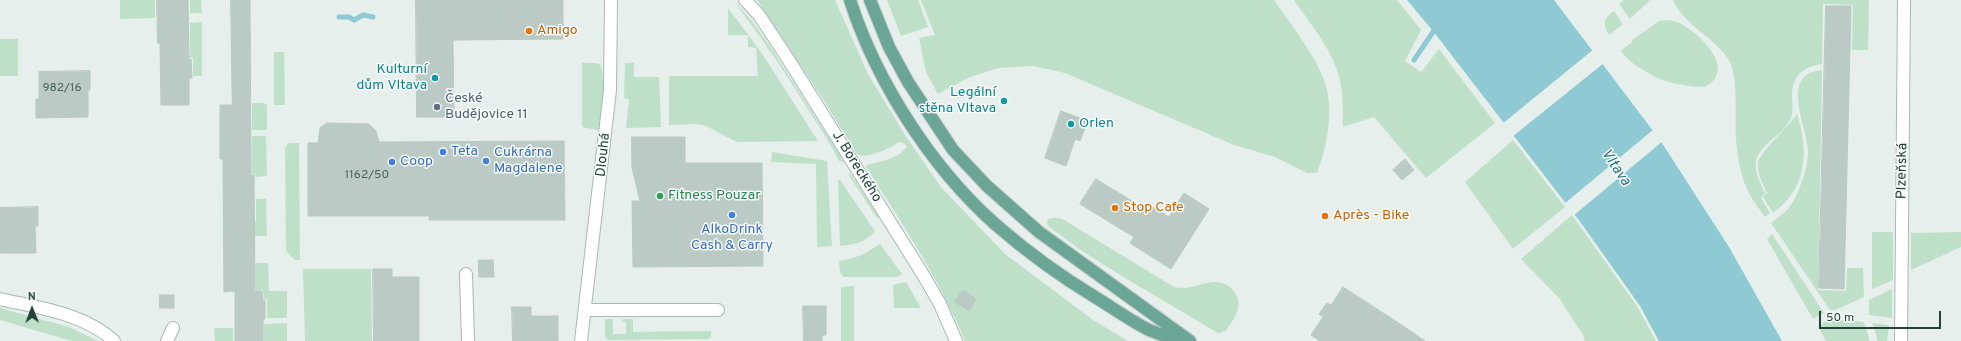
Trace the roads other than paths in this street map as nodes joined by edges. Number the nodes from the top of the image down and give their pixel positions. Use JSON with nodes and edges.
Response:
{"nodes":[{"id":1,"x":611,"y":0,"type":"edge"},
{"id":2,"x":745,"y":0,"type":"edge"},
{"id":3,"x":850,"y":0,"type":"edge"},
{"id":4,"x":870,"y":0,"type":"edge"},
{"id":5,"x":1904,"y":0,"type":"edge"},
{"id":6,"x":466,"y":274,"type":"dead end"},
{"id":7,"x":0,"y":299,"type":"edge"},
{"id":8,"x":585,"y":310,"type":"junction"},
{"id":9,"x":718,"y":310,"type":"dead end"},
{"id":10,"x":173,"y":328,"type":"dead end"},
{"id":11,"x":114,"y":341,"type":"edge"},
{"id":12,"x":167,"y":341,"type":"edge"},
{"id":13,"x":468,"y":341,"type":"edge"},
{"id":14,"x":581,"y":341,"type":"edge"},
{"id":15,"x":956,"y":341,"type":"edge"},
{"id":16,"x":1178,"y":341,"type":"edge"},
{"id":17,"x":1190,"y":341,"type":"edge"},
{"id":18,"x":1901,"y":341,"type":"edge"}],
"edges":[{"from":1,"to":8,"type":"street","name":"Dlouhá"},
{"from":2,"to":15,"type":"street","name":"J. Boreckého"},
{"from":3,"to":16,"type":"main road"},
{"from":4,"to":17,"type":"main road"},
{"from":5,"to":18,"type":"street","name":"Plzeňská"},
{"from":6,"to":13,"type":"street"},
{"from":7,"to":11,"type":"street"},
{"from":8,"to":9,"type":"street"},
{"from":8,"to":14,"type":"street","name":"Dlouhá"},
{"from":10,"to":12,"type":"street"}]}
